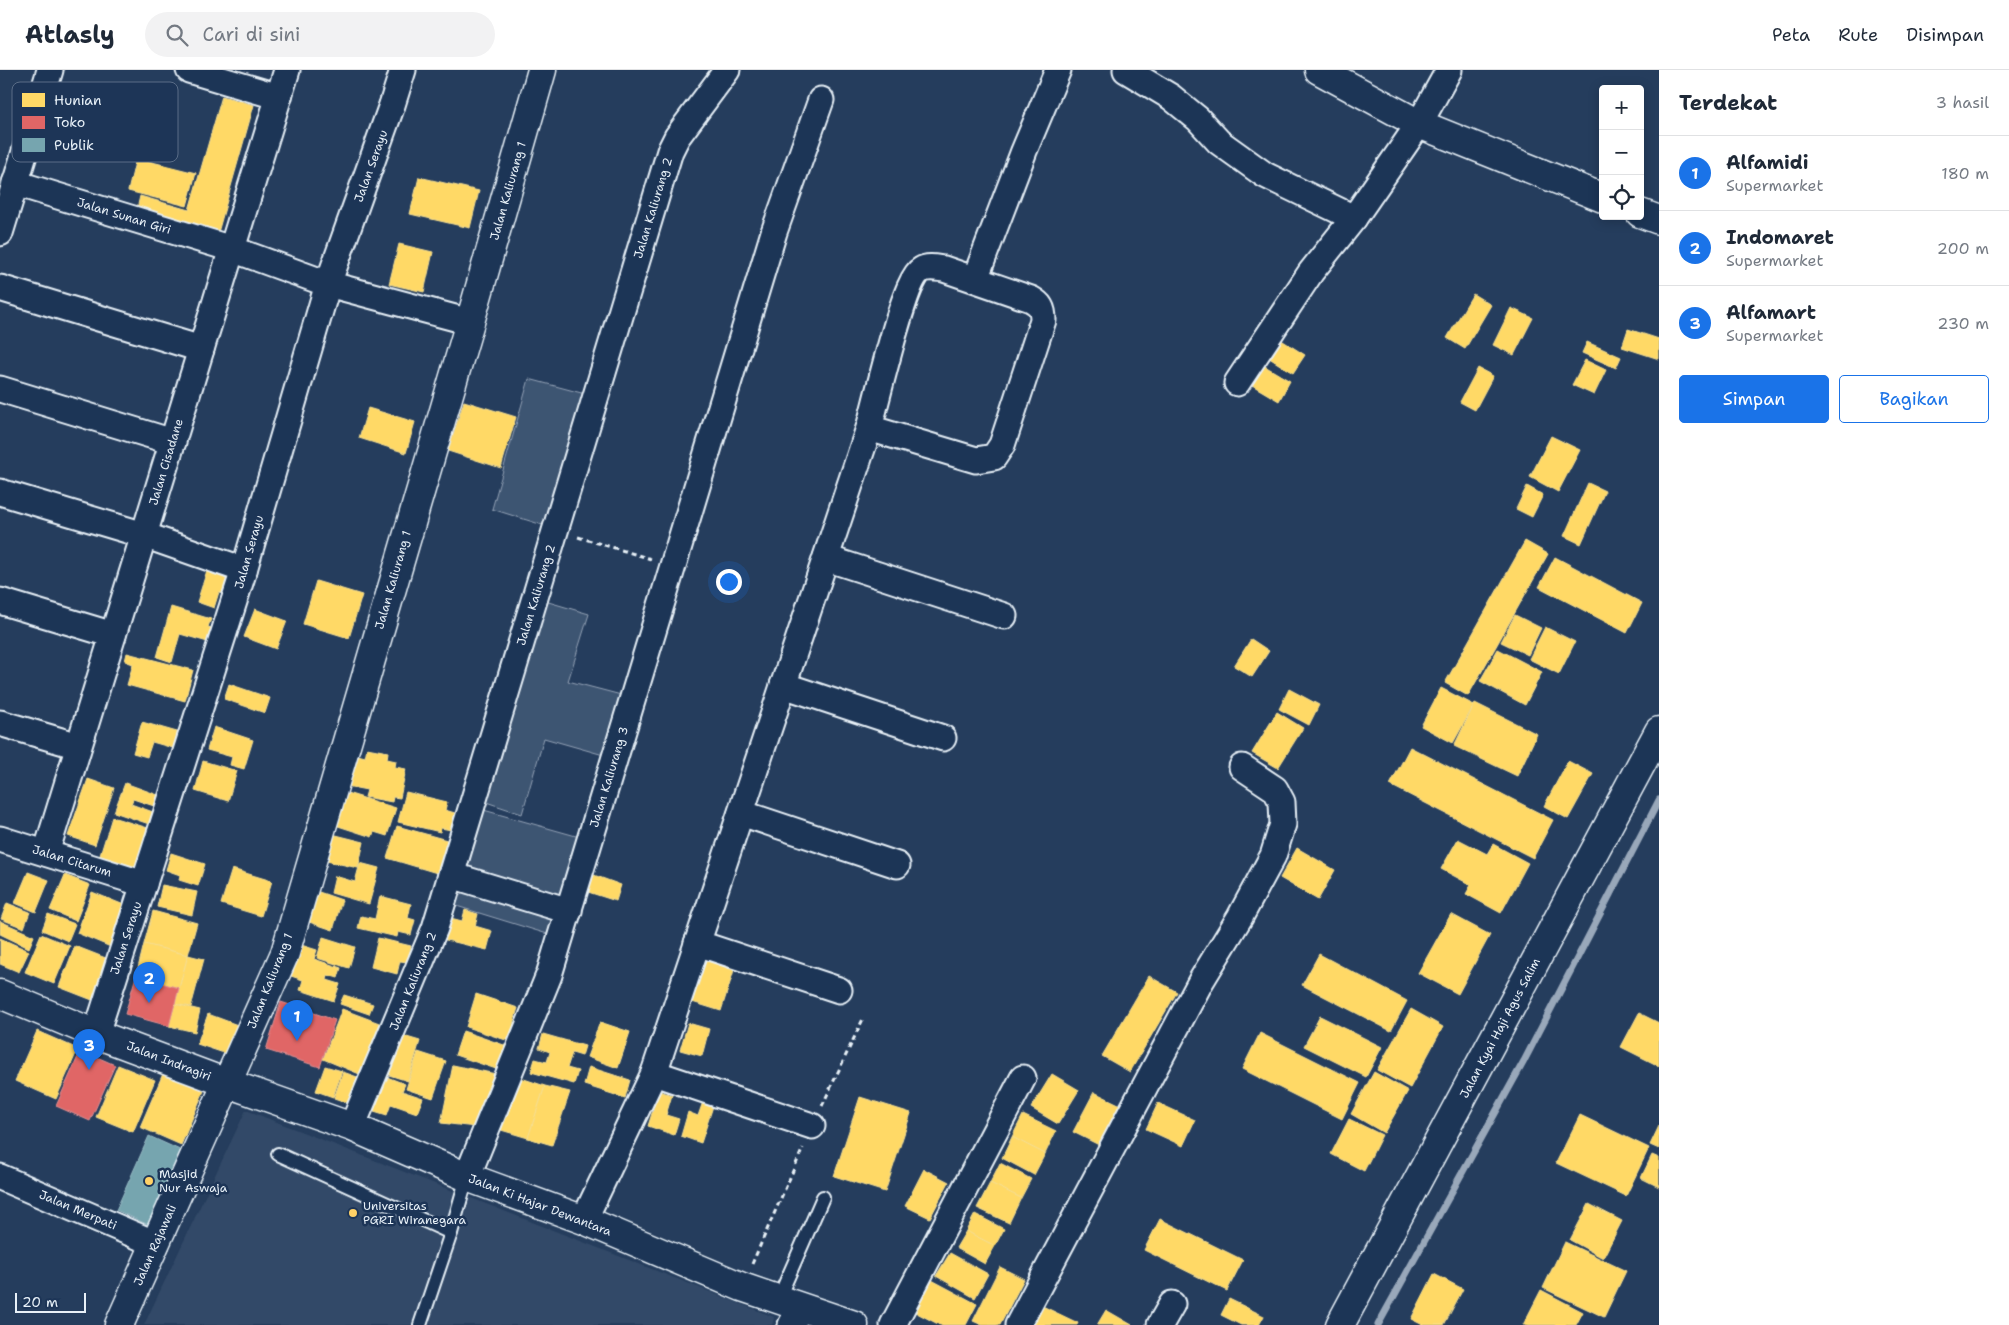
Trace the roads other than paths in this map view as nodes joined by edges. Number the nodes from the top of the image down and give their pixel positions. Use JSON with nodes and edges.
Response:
{"nodes":[{"id":1,"x":50,"y":70,"type":"edge"},
{"id":2,"x":189,"y":70,"type":"edge"},
{"id":3,"x":287,"y":70,"type":"edge"},
{"id":4,"x":403,"y":70,"type":"edge"},
{"id":5,"x":542,"y":70,"type":"edge"},
{"id":6,"x":727,"y":70,"type":"edge"},
{"id":7,"x":1058,"y":70,"type":"edge"},
{"id":8,"x":1126,"y":70,"type":"edge"},
{"id":9,"x":1319,"y":70,"type":"edge"},
{"id":10,"x":1449,"y":70,"type":"edge"},
{"id":11,"x":46,"y":82,"type":"edge"},
{"id":12,"x":279,"y":97,"type":"junction"},
{"id":13,"x":821,"y":100,"type":"dead end"},
{"id":14,"x":1419,"y":124,"type":"junction"},
{"id":15,"x":22,"y":162,"type":"edge"},
{"id":16,"x":15,"y":183,"type":"junction"},
{"id":17,"x":1599,"y":196,"type":"edge"},
{"id":18,"x":1644,"y":214,"type":"edge"},
{"id":19,"x":1354,"y":218,"type":"junction"},
{"id":20,"x":1659,"y":220,"type":"edge"},
{"id":21,"x":0,"y":233,"type":"edge"},
{"id":22,"x":232,"y":249,"type":"junction"},
{"id":23,"x":975,"y":279,"type":"junction"},
{"id":24,"x":328,"y":284,"type":"junction"},
{"id":25,"x":0,"y":288,"type":"edge"},
{"id":26,"x":470,"y":322,"type":"junction"},
{"id":27,"x":201,"y":349,"type":"junction"},
{"id":28,"x":1237,"y":383,"type":"dead end"},
{"id":29,"x":0,"y":389,"type":"edge"},
{"id":30,"x":869,"y":428,"type":"junction"},
{"id":31,"x":173,"y":442,"type":"junction"},
{"id":32,"x":0,"y":492,"type":"edge"},
{"id":33,"x":144,"y":535,"type":"junction"},
{"id":34,"x":826,"y":558,"type":"junction"},
{"id":35,"x":244,"y":570,"type":"junction"},
{"id":36,"x":0,"y":601,"type":"edge"},
{"id":37,"x":1004,"y":616,"type":"dead end"},
{"id":38,"x":113,"y":635,"type":"junction"},
{"id":39,"x":783,"y":685,"type":"junction"},
{"id":40,"x":0,"y":722,"type":"edge"},
{"id":41,"x":1659,"y":731,"type":"edge"},
{"id":42,"x":943,"y":738,"type":"dead end"},
{"id":43,"x":78,"y":746,"type":"junction"},
{"id":44,"x":1242,"y":767,"type":"dead end"},
{"id":45,"x":741,"y":813,"type":"junction"},
{"id":46,"x":0,"y":839,"type":"edge"},
{"id":47,"x":46,"y":853,"type":"junction"},
{"id":48,"x":897,"y":864,"type":"dead end"},
{"id":49,"x":451,"y":875,"type":"junction"},
{"id":50,"x":144,"y":884,"type":"junction"},
{"id":51,"x":569,"y":911,"type":"junction"},
{"id":52,"x":698,"y":943,"type":"junction"},
{"id":53,"x":839,"y":990,"type":"dead end"},
{"id":54,"x":0,"y":994,"type":"edge"},
{"id":55,"x":96,"y":1034,"type":"junction"},
{"id":56,"x":654,"y":1073,"type":"junction"},
{"id":57,"x":1023,"y":1078,"type":"dead end"},
{"id":58,"x":227,"y":1083,"type":"junction"},
{"id":59,"x":812,"y":1126,"type":"road end"},
{"id":60,"x":352,"y":1127,"type":"junction"},
{"id":61,"x":278,"y":1154,"type":"dead end"},
{"id":62,"x":0,"y":1176,"type":"edge"},
{"id":63,"x":467,"y":1177,"type":"junction"},
{"id":64,"x":823,"y":1197,"type":"dead end"},
{"id":65,"x":584,"y":1220,"type":"junction"},
{"id":66,"x":451,"y":1233,"type":"junction"},
{"id":67,"x":156,"y":1244,"type":"junction"},
{"id":68,"x":790,"y":1311,"type":"edge"},
{"id":69,"x":851,"y":1324,"type":"edge"},
{"id":70,"x":119,"y":1325,"type":"edge"},
{"id":71,"x":420,"y":1325,"type":"edge"},
{"id":72,"x":894,"y":1325,"type":"edge"},
{"id":73,"x":1018,"y":1325,"type":"edge"},
{"id":74,"x":1340,"y":1325,"type":"edge"}],
"edges":[{"from":1,"to":11,"type":"street"},
{"from":2,"to":12,"type":"street"},
{"from":3,"to":12,"type":"street","name":"Jalan Cisadane"},
{"from":4,"to":24,"type":"street","name":"Jalan Serayu"},
{"from":5,"to":26,"type":"main road","name":"Jalan Kaliurang 1"},
{"from":6,"to":49,"type":"street","name":"Jalan Kaliurang 2"},
{"from":7,"to":23,"type":"street"},
{"from":8,"to":19,"type":"street"},
{"from":9,"to":14,"type":"main road"},
{"from":10,"to":14,"type":"street"},
{"from":12,"to":22,"type":"street","name":"Jalan Cisadane"},
{"from":13,"to":51,"type":"street","name":"Jalan Kaliurang 3"},
{"from":14,"to":17,"type":"main road"},
{"from":14,"to":19,"type":"street"},
{"from":15,"to":16,"type":"street"},
{"from":16,"to":21,"type":"street"},
{"from":16,"to":22,"type":"street","name":"Jalan Sunan Giri"},
{"from":18,"to":20,"type":"main road"},
{"from":19,"to":28,"type":"street"},
{"from":22,"to":24,"type":"street","name":"Jalan Sunan Giri"},
{"from":22,"to":27,"type":"street","name":"Jalan Cisadane"},
{"from":23,"to":30,"type":"street"},
{"from":23,"to":30,"type":"street"},
{"from":24,"to":26,"type":"street","name":"Jalan Sunan Giri"},
{"from":24,"to":35,"type":"street","name":"Jalan Serayu"},
{"from":25,"to":27,"type":"street"},
{"from":26,"to":58,"type":"main road","name":"Jalan Kaliurang 1"},
{"from":27,"to":31,"type":"street","name":"Jalan Cisadane"},
{"from":29,"to":31,"type":"street"},
{"from":30,"to":34,"type":"street"},
{"from":31,"to":33,"type":"street","name":"Jalan Cisadane"},
{"from":32,"to":33,"type":"street"},
{"from":33,"to":35,"type":"street"},
{"from":33,"to":38,"type":"street","name":"Jalan Cisadane"},
{"from":34,"to":37,"type":"street"},
{"from":34,"to":39,"type":"street"},
{"from":35,"to":50,"type":"street","name":"Jalan Serayu"},
{"from":36,"to":38,"type":"street"},
{"from":38,"to":43,"type":"street","name":"Jalan Cisadane"},
{"from":39,"to":42,"type":"street"},
{"from":39,"to":45,"type":"street"},
{"from":40,"to":43,"type":"street"},
{"from":41,"to":74,"type":"main road","name":"Jalan Kyai Haji Agus Salim"},
{"from":43,"to":47,"type":"street","name":"Jalan Cisadane"},
{"from":44,"to":73,"type":"street"},
{"from":45,"to":48,"type":"street"},
{"from":45,"to":52,"type":"street"},
{"from":46,"to":47,"type":"street","name":"Jalan Citarum"},
{"from":47,"to":50,"type":"street","name":"Jalan Citarum"},
{"from":49,"to":51,"type":"street"},
{"from":49,"to":60,"type":"street","name":"Jalan Kaliurang 2"},
{"from":50,"to":55,"type":"street","name":"Jalan Serayu"},
{"from":51,"to":63,"type":"street","name":"Jalan Kaliurang 3"},
{"from":52,"to":53,"type":"street"},
{"from":52,"to":56,"type":"street"},
{"from":54,"to":55,"type":"main road","name":"Jalan Indragiri"},
{"from":55,"to":58,"type":"main road","name":"Jalan Indragiri"},
{"from":56,"to":59,"type":"street"},
{"from":56,"to":65,"type":"street"},
{"from":57,"to":72,"type":"street"},
{"from":58,"to":60,"type":"main road","name":"Jalan Ki Hajar Dewantara"},
{"from":58,"to":67,"type":"main road","name":"Jalan Rajawali"},
{"from":60,"to":63,"type":"main road","name":"Jalan Ki Hajar Dewantara"},
{"from":61,"to":66,"type":"lane"},
{"from":62,"to":67,"type":"street","name":"Jalan Merpati"},
{"from":63,"to":65,"type":"main road","name":"Jalan Ki Hajar Dewantara"},
{"from":63,"to":66,"type":"lane"},
{"from":64,"to":68,"type":"lane"},
{"from":65,"to":68,"type":"main road","name":"Jalan Ki Hajar Dewantara"},
{"from":66,"to":71,"type":"lane"},
{"from":67,"to":70,"type":"main road","name":"Jalan Rajawali"},
{"from":68,"to":69,"type":"main road","name":"Jalan Ki Hajar Dewantara"}]}
